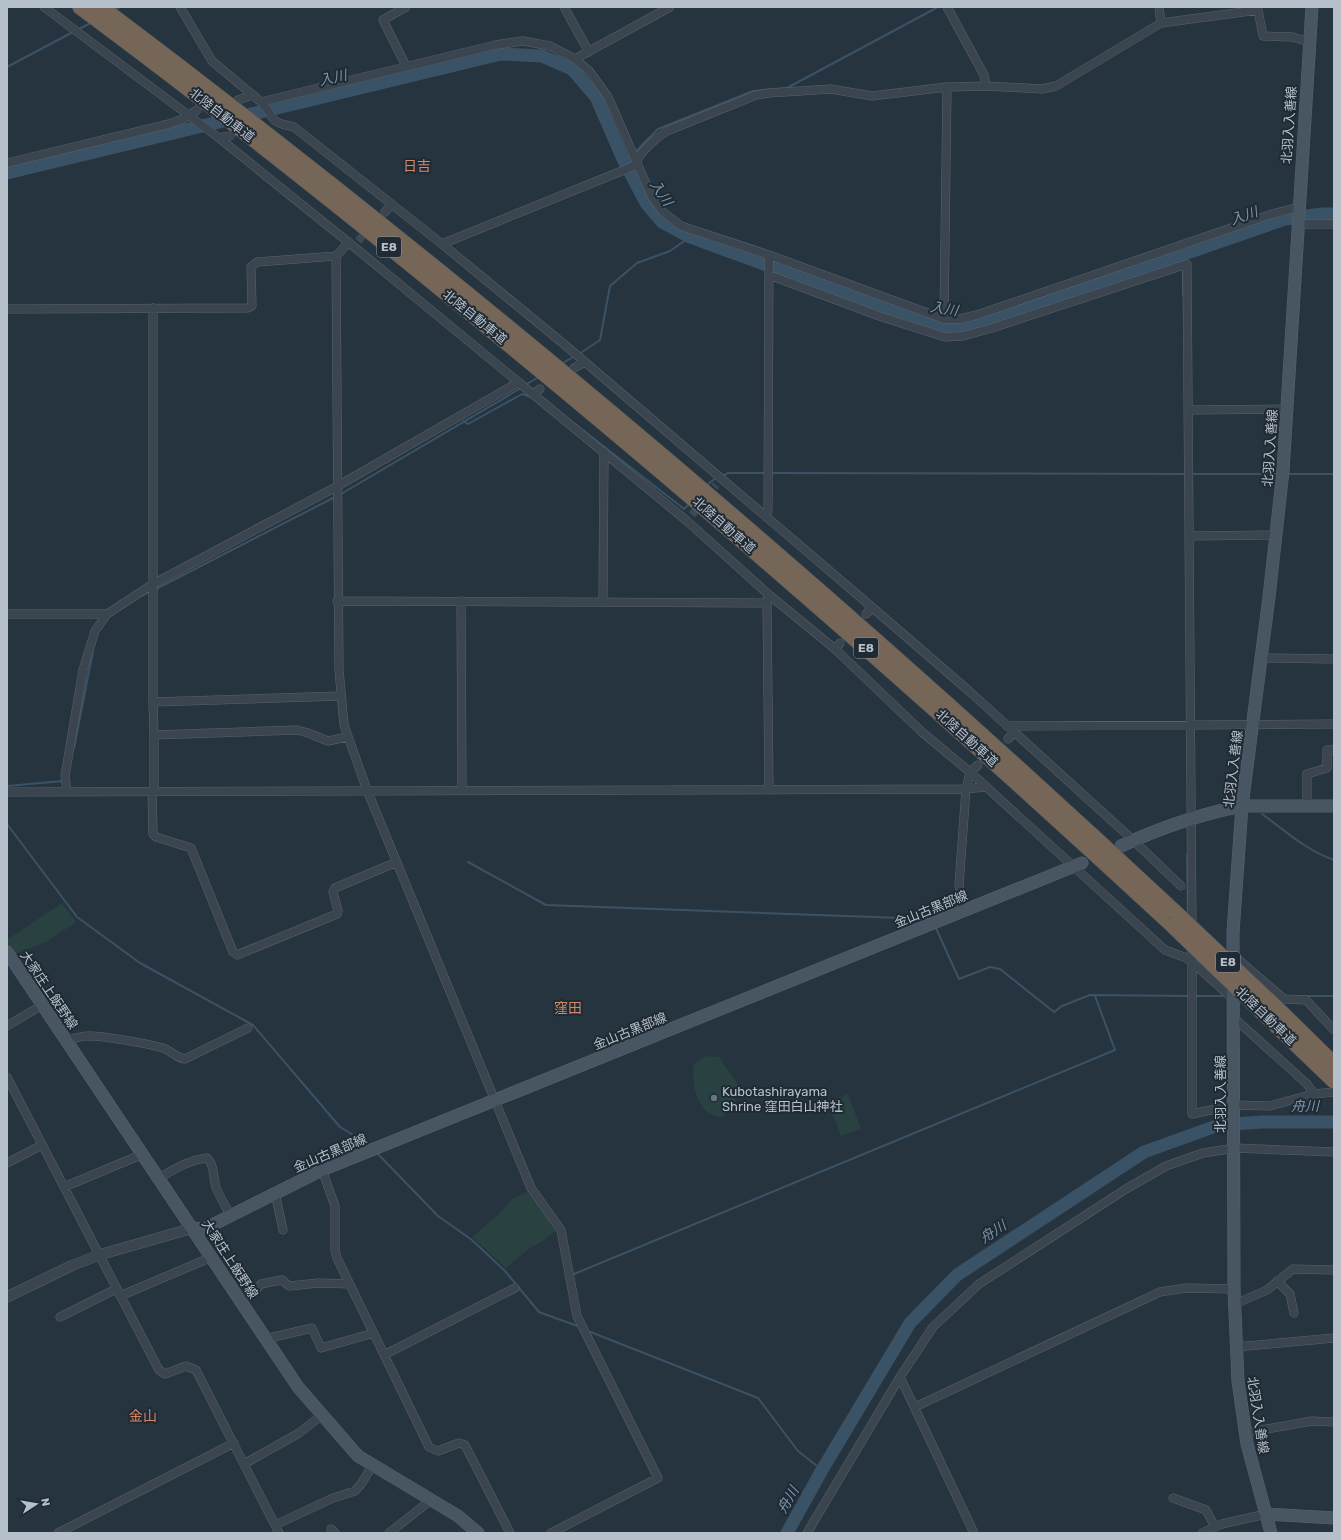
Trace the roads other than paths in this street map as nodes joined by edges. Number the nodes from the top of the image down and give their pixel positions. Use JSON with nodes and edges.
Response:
{"nodes":[{"id":1,"x":44,"y":7,"type":"edge"},
{"id":2,"x":80,"y":7,"type":"edge"},
{"id":3,"x":101,"y":7,"type":"edge"},
{"id":4,"x":180,"y":7,"type":"edge"},
{"id":5,"x":406,"y":7,"type":"edge"},
{"id":6,"x":564,"y":7,"type":"edge"},
{"id":7,"x":670,"y":7,"type":"edge"},
{"id":8,"x":947,"y":7,"type":"edge"},
{"id":9,"x":1159,"y":7,"type":"edge"},
{"id":10,"x":1315,"y":7,"type":"edge"},
{"id":11,"x":1161,"y":23,"type":"junction"},
{"id":12,"x":1309,"y":42,"type":"junction"},
{"id":13,"x":589,"y":52,"type":"junction"},
{"id":14,"x":575,"y":60,"type":"junction"},
{"id":15,"x":406,"y":66,"type":"junction"},
{"id":16,"x":947,"y":86,"type":"junction"},
{"id":17,"x":986,"y":86,"type":"junction"},
{"id":18,"x":253,"y":95,"type":"junction"},
{"id":19,"x":233,"y":102,"type":"junction"},
{"id":20,"x":261,"y":102,"type":"junction"},
{"id":21,"x":197,"y":110,"type":"dead end"},
{"id":22,"x":191,"y":117,"type":"junction"},
{"id":23,"x":241,"y":130,"type":"junction"},
{"id":24,"x":219,"y":138,"type":"junction"},
{"id":25,"x":7,"y":163,"type":"edge"},
{"id":26,"x":635,"y":163,"type":"junction"},
{"id":27,"x":391,"y":204,"type":"junction"},
{"id":28,"x":1299,"y":209,"type":"junction"},
{"id":29,"x":385,"y":212,"type":"dead end"},
{"id":30,"x":1297,"y":224,"type":"junction"},
{"id":31,"x":1334,"y":224,"type":"edge"},
{"id":32,"x":354,"y":243,"type":"junction"},
{"id":33,"x":442,"y":244,"type":"junction"},
{"id":34,"x":769,"y":255,"type":"junction"},
{"id":35,"x":336,"y":256,"type":"junction"},
{"id":36,"x":769,"y":275,"type":"junction"},
{"id":37,"x":153,"y":308,"type":"junction"},
{"id":38,"x":7,"y":309,"type":"edge"},
{"id":39,"x":944,"y":319,"type":"junction"},
{"id":40,"x":585,"y":362,"type":"junction"},
{"id":41,"x":562,"y":373,"type":"junction"},
{"id":42,"x":519,"y":382,"type":"junction"},
{"id":43,"x":1286,"y":409,"type":"junction"},
{"id":44,"x":1189,"y":410,"type":"junction"},
{"id":45,"x":604,"y":452,"type":"junction"},
{"id":46,"x":336,"y":487,"type":"junction"},
{"id":47,"x":766,"y":517,"type":"junction"},
{"id":48,"x":1276,"y":535,"type":"junction"},
{"id":49,"x":1189,"y":536,"type":"junction"},
{"id":50,"x":153,"y":584,"type":"junction"},
{"id":51,"x":768,"y":594,"type":"junction"},
{"id":52,"x":337,"y":601,"type":"junction"},
{"id":53,"x":461,"y":601,"type":"junction"},
{"id":54,"x":603,"y":601,"type":"junction"},
{"id":55,"x":767,"y":603,"type":"junction"},
{"id":56,"x":872,"y":608,"type":"junction"},
{"id":57,"x":7,"y":614,"type":"edge"},
{"id":58,"x":107,"y":614,"type":"junction"},
{"id":59,"x":866,"y":614,"type":"dead end"},
{"id":60,"x":1260,"y":658,"type":"junction"},
{"id":61,"x":1334,"y":659,"type":"edge"},
{"id":62,"x":341,"y":696,"type":"junction"},
{"id":63,"x":153,"y":702,"type":"junction"},
{"id":64,"x":1190,"y":724,"type":"junction"},
{"id":65,"x":1252,"y":724,"type":"junction"},
{"id":66,"x":1334,"y":724,"type":"edge"},
{"id":67,"x":1007,"y":726,"type":"junction"},
{"id":68,"x":1014,"y":732,"type":"junction"},
{"id":69,"x":154,"y":734,"type":"junction"},
{"id":70,"x":347,"y":737,"type":"junction"},
{"id":71,"x":1008,"y":740,"type":"dead end"},
{"id":72,"x":1334,"y":750,"type":"edge"},
{"id":73,"x":978,"y":765,"type":"dead end"},
{"id":74,"x":970,"y":772,"type":"junction"},
{"id":75,"x":985,"y":787,"type":"junction"},
{"id":76,"x":966,"y":789,"type":"junction"},
{"id":77,"x":367,"y":790,"type":"junction"},
{"id":78,"x":462,"y":790,"type":"junction"},
{"id":79,"x":769,"y":790,"type":"junction"},
{"id":80,"x":153,"y":791,"type":"junction"},
{"id":81,"x":7,"y":792,"type":"edge"},
{"id":82,"x":67,"y":792,"type":"junction"},
{"id":83,"x":1242,"y":806,"type":"junction"},
{"id":84,"x":1307,"y":806,"type":"junction"},
{"id":85,"x":1334,"y":806,"type":"edge"},
{"id":86,"x":1192,"y":818,"type":"junction"},
{"id":87,"x":1134,"y":840,"type":"junction"},
{"id":88,"x":1121,"y":846,"type":"dead end"},
{"id":89,"x":397,"y":862,"type":"junction"},
{"id":90,"x":1077,"y":864,"type":"junction"},
{"id":91,"x":1180,"y":886,"type":"dead end"},
{"id":92,"x":962,"y":911,"type":"junction"},
{"id":93,"x":7,"y":952,"type":"edge"},
{"id":94,"x":1234,"y":956,"type":"junction"},
{"id":95,"x":1192,"y":962,"type":"junction"},
{"id":96,"x":1234,"y":1000,"type":"junction"},
{"id":97,"x":42,"y":1006,"type":"junction"},
{"id":98,"x":1234,"y":1018,"type":"junction"},
{"id":99,"x":7,"y":1026,"type":"edge"},
{"id":100,"x":248,"y":1028,"type":"dead end"},
{"id":101,"x":1334,"y":1030,"type":"edge"},
{"id":102,"x":66,"y":1041,"type":"junction"},
{"id":103,"x":1334,"y":1064,"type":"edge"},
{"id":104,"x":7,"y":1077,"type":"edge"},
{"id":105,"x":1334,"y":1081,"type":"edge"},
{"id":106,"x":1334,"y":1092,"type":"edge"},
{"id":107,"x":1314,"y":1094,"type":"junction"},
{"id":108,"x":494,"y":1101,"type":"junction"},
{"id":109,"x":1234,"y":1107,"type":"junction"},
{"id":110,"x":42,"y":1145,"type":"junction"},
{"id":111,"x":1235,"y":1148,"type":"junction"},
{"id":112,"x":1334,"y":1152,"type":"edge"},
{"id":113,"x":143,"y":1154,"type":"junction"},
{"id":114,"x":7,"y":1163,"type":"edge"},
{"id":115,"x":322,"y":1170,"type":"junction"},
{"id":116,"x":159,"y":1178,"type":"junction"},
{"id":117,"x":64,"y":1187,"type":"junction"},
{"id":118,"x":275,"y":1193,"type":"junction"},
{"id":119,"x":230,"y":1215,"type":"junction"},
{"id":120,"x":193,"y":1228,"type":"junction"},
{"id":121,"x":282,"y":1230,"type":"dead end"},
{"id":122,"x":99,"y":1255,"type":"junction"},
{"id":123,"x":212,"y":1257,"type":"junction"},
{"id":124,"x":1334,"y":1270,"type":"edge"},
{"id":125,"x":1277,"y":1281,"type":"junction"},
{"id":126,"x":350,"y":1284,"type":"junction"},
{"id":127,"x":515,"y":1288,"type":"dead end"},
{"id":128,"x":1234,"y":1289,"type":"junction"},
{"id":129,"x":118,"y":1292,"type":"junction"},
{"id":130,"x":7,"y":1297,"type":"edge"},
{"id":131,"x":240,"y":1300,"type":"junction"},
{"id":132,"x":1235,"y":1304,"type":"junction"},
{"id":133,"x":1294,"y":1313,"type":"dead end"},
{"id":134,"x":60,"y":1317,"type":"dead end"},
{"id":135,"x":374,"y":1334,"type":"junction"},
{"id":136,"x":1334,"y":1338,"type":"edge"},
{"id":137,"x":265,"y":1339,"type":"junction"},
{"id":138,"x":1236,"y":1347,"type":"junction"},
{"id":139,"x":384,"y":1355,"type":"junction"},
{"id":140,"x":900,"y":1378,"type":"junction"},
{"id":141,"x":915,"y":1406,"type":"junction"},
{"id":142,"x":322,"y":1415,"type":"junction"},
{"id":143,"x":1334,"y":1422,"type":"edge"},
{"id":144,"x":1245,"y":1433,"type":"junction"},
{"id":145,"x":234,"y":1443,"type":"junction"},
{"id":146,"x":244,"y":1464,"type":"junction"},
{"id":147,"x":373,"y":1465,"type":"junction"},
{"id":148,"x":1173,"y":1498,"type":"dead end"},
{"id":149,"x":431,"y":1500,"type":"junction"},
{"id":150,"x":1266,"y":1514,"type":"junction"},
{"id":151,"x":1334,"y":1518,"type":"edge"},
{"id":152,"x":1215,"y":1527,"type":"junction"},
{"id":153,"x":277,"y":1529,"type":"edge"},
{"id":154,"x":58,"y":1533,"type":"edge"},
{"id":155,"x":389,"y":1533,"type":"edge"},
{"id":156,"x":478,"y":1533,"type":"edge"},
{"id":157,"x":510,"y":1533,"type":"edge"},
{"id":158,"x":551,"y":1533,"type":"edge"},
{"id":159,"x":807,"y":1533,"type":"edge"},
{"id":160,"x":974,"y":1533,"type":"edge"},
{"id":161,"x":1202,"y":1533,"type":"edge"},
{"id":162,"x":1271,"y":1533,"type":"edge"}],
"edges":[{"from":1,"to":22,"type":"street"},
{"from":2,"to":23,"type":"highway","name":"北陸自動車道","number":"E8"},
{"from":3,"to":19,"type":"highway","name":"北陸自動車道","number":"E8"},
{"from":4,"to":18,"type":"street"},
{"from":5,"to":15,"type":"street"},
{"from":6,"to":13,"type":"street"},
{"from":7,"to":13,"type":"street"},
{"from":8,"to":17,"type":"street"},
{"from":9,"to":11,"type":"street"},
{"from":10,"to":12,"type":"main road","name":"北羽入入善線"},
{"from":11,"to":12,"type":"street"},
{"from":11,"to":17,"type":"street"},
{"from":12,"to":28,"type":"main road","name":"北羽入入善線"},
{"from":13,"to":14,"type":"street"},
{"from":14,"to":15,"type":"street"},
{"from":14,"to":26,"type":"street"},
{"from":15,"to":20,"type":"street"},
{"from":16,"to":17,"type":"street"},
{"from":16,"to":26,"type":"street"},
{"from":16,"to":39,"type":"street"},
{"from":18,"to":19,"type":"street"},
{"from":18,"to":20,"type":"street"},
{"from":19,"to":23,"type":"highway","name":"北陸自動車道","number":"E8"},
{"from":20,"to":27,"type":"street"},
{"from":21,"to":22,"type":"street"},
{"from":22,"to":24,"type":"street"},
{"from":22,"to":25,"type":"street"},
{"from":23,"to":24,"type":"street"},
{"from":23,"to":41,"type":"highway","name":"北陸自動車道","number":"E8"},
{"from":24,"to":32,"type":"street"},
{"from":26,"to":33,"type":"street"},
{"from":26,"to":34,"type":"street"},
{"from":27,"to":29,"type":"street"},
{"from":27,"to":33,"type":"street"},
{"from":28,"to":30,"type":"main road","name":"北羽入入善線"},
{"from":28,"to":39,"type":"street"},
{"from":30,"to":31,"type":"street"},
{"from":30,"to":43,"type":"main road","name":"北羽入入善線"},
{"from":32,"to":35,"type":"street"},
{"from":32,"to":42,"type":"street"},
{"from":33,"to":40,"type":"street"},
{"from":34,"to":36,"type":"street"},
{"from":34,"to":39,"type":"street"},
{"from":35,"to":37,"type":"street"},
{"from":35,"to":46,"type":"street"},
{"from":36,"to":44,"type":"street"},
{"from":36,"to":47,"type":"street"},
{"from":37,"to":38,"type":"street"},
{"from":37,"to":50,"type":"street"},
{"from":40,"to":41,"type":"street"},
{"from":40,"to":47,"type":"street"},
{"from":41,"to":103,"type":"highway","name":"北陸自動車道","number":"E8","bridge":true},
{"from":41,"to":105,"type":"highway","name":"北陸自動車道","number":"E8","bridge":true},
{"from":42,"to":45,"type":"street"},
{"from":42,"to":46,"type":"street"},
{"from":43,"to":44,"type":"street"},
{"from":43,"to":48,"type":"main road","name":"北羽入入善線"},
{"from":44,"to":49,"type":"street"},
{"from":45,"to":51,"type":"street"},
{"from":45,"to":54,"type":"street"},
{"from":46,"to":50,"type":"street"},
{"from":46,"to":52,"type":"street"},
{"from":47,"to":56,"type":"street"},
{"from":48,"to":49,"type":"street"},
{"from":48,"to":60,"type":"main road","name":"北羽入入善線"},
{"from":49,"to":64,"type":"street"},
{"from":50,"to":58,"type":"street"},
{"from":50,"to":63,"type":"street"},
{"from":51,"to":55,"type":"street"},
{"from":51,"to":74,"type":"street"},
{"from":52,"to":53,"type":"street"},
{"from":52,"to":62,"type":"street"},
{"from":53,"to":54,"type":"street"},
{"from":53,"to":78,"type":"street"},
{"from":54,"to":55,"type":"street"},
{"from":55,"to":79,"type":"street"},
{"from":56,"to":59,"type":"street"},
{"from":56,"to":67,"type":"street"},
{"from":57,"to":58,"type":"street"},
{"from":58,"to":82,"type":"street"},
{"from":60,"to":61,"type":"street"},
{"from":60,"to":65,"type":"main road","name":"北羽入入善線"},
{"from":62,"to":63,"type":"street"},
{"from":62,"to":70,"type":"street"},
{"from":63,"to":69,"type":"street"},
{"from":64,"to":65,"type":"street"},
{"from":64,"to":67,"type":"street"},
{"from":64,"to":86,"type":"street"},
{"from":65,"to":66,"type":"street"},
{"from":65,"to":83,"type":"main road","name":"北羽入入善線"},
{"from":67,"to":68,"type":"street"},
{"from":68,"to":71,"type":"street"},
{"from":68,"to":87,"type":"street"},
{"from":69,"to":70,"type":"street"},
{"from":69,"to":80,"type":"street"},
{"from":70,"to":77,"type":"street"},
{"from":72,"to":84,"type":"street"},
{"from":73,"to":74,"type":"street"},
{"from":74,"to":75,"type":"street"},
{"from":74,"to":76,"type":"street"},
{"from":75,"to":76,"type":"street"},
{"from":75,"to":90,"type":"street"},
{"from":76,"to":79,"type":"street"},
{"from":76,"to":92,"type":"street"},
{"from":77,"to":78,"type":"street"},
{"from":77,"to":80,"type":"street"},
{"from":77,"to":89,"type":"street"},
{"from":78,"to":79,"type":"street"},
{"from":80,"to":82,"type":"street"},
{"from":80,"to":89,"type":"street"},
{"from":81,"to":82,"type":"street"},
{"from":83,"to":84,"type":"main road"},
{"from":83,"to":86,"type":"main road"},
{"from":83,"to":94,"type":"main road","name":"北羽入入善線"},
{"from":84,"to":85,"type":"main road"},
{"from":86,"to":87,"type":"main road"},
{"from":86,"to":95,"type":"street"},
{"from":87,"to":88,"type":"main road"},
{"from":87,"to":91,"type":"street"},
{"from":89,"to":108,"type":"street"},
{"from":90,"to":92,"type":"main road","name":"金山古黒部線"},
{"from":90,"to":95,"type":"street"},
{"from":92,"to":108,"type":"main road","name":"金山古黒部線"},
{"from":93,"to":97,"type":"main road","name":"大家庄上飯野線"},
{"from":94,"to":96,"type":"main road","name":"北羽入入善線"},
{"from":94,"to":101,"type":"street"},
{"from":95,"to":96,"type":"street"},
{"from":95,"to":109,"type":"street"},
{"from":96,"to":98,"type":"main road","name":"北羽入入善線"},
{"from":97,"to":99,"type":"street"},
{"from":97,"to":102,"type":"main road","name":"大家庄上飯野線"},
{"from":98,"to":107,"type":"street"},
{"from":98,"to":109,"type":"main road","name":"北羽入入善線"},
{"from":100,"to":102,"type":"street"},
{"from":102,"to":113,"type":"main road","name":"大家庄上飯野線"},
{"from":104,"to":110,"type":"street"},
{"from":106,"to":107,"type":"street"},
{"from":107,"to":109,"type":"street"},
{"from":108,"to":115,"type":"main road","name":"金山古黒部線"},
{"from":108,"to":158,"type":"street"},
{"from":109,"to":111,"type":"main road","name":"北羽入入善線"},
{"from":110,"to":114,"type":"street"},
{"from":110,"to":117,"type":"street"},
{"from":111,"to":112,"type":"street"},
{"from":111,"to":128,"type":"main road","name":"北羽入入善線"},
{"from":111,"to":140,"type":"street"},
{"from":113,"to":116,"type":"main road","name":"大家庄上飯野線"},
{"from":113,"to":117,"type":"street"},
{"from":115,"to":118,"type":"main road","name":"金山古黒部線"},
{"from":115,"to":126,"type":"street"},
{"from":116,"to":119,"type":"street"},
{"from":116,"to":120,"type":"main road","name":"大家庄上飯野線"},
{"from":117,"to":122,"type":"street"},
{"from":118,"to":119,"type":"main road","name":"金山古黒部線"},
{"from":118,"to":121,"type":"street"},
{"from":119,"to":120,"type":"main road","name":"金山古黒部線"},
{"from":120,"to":122,"type":"street"},
{"from":120,"to":123,"type":"main road","name":"大家庄上飯野線"},
{"from":122,"to":129,"type":"street"},
{"from":122,"to":130,"type":"street"},
{"from":123,"to":129,"type":"street"},
{"from":123,"to":131,"type":"main road","name":"大家庄上飯野線"},
{"from":124,"to":125,"type":"street"},
{"from":125,"to":132,"type":"street"},
{"from":125,"to":133,"type":"street"},
{"from":126,"to":131,"type":"street"},
{"from":126,"to":135,"type":"street"},
{"from":127,"to":139,"type":"street"},
{"from":128,"to":132,"type":"main road","name":"北羽入入善線"},
{"from":128,"to":141,"type":"street"},
{"from":129,"to":134,"type":"street"},
{"from":129,"to":145,"type":"street"},
{"from":131,"to":137,"type":"main road","name":"大家庄上飯野線"},
{"from":132,"to":138,"type":"main road","name":"北羽入入善線"},
{"from":135,"to":137,"type":"street"},
{"from":135,"to":139,"type":"street"},
{"from":136,"to":138,"type":"street"},
{"from":137,"to":142,"type":"main road","name":"大家庄上飯野線"},
{"from":138,"to":144,"type":"main road","name":"北羽入入善線"},
{"from":139,"to":157,"type":"street"},
{"from":140,"to":141,"type":"street"},
{"from":140,"to":159,"type":"street"},
{"from":141,"to":160,"type":"street"},
{"from":142,"to":146,"type":"street"},
{"from":142,"to":147,"type":"main road","name":"大家庄上飯野線"},
{"from":143,"to":144,"type":"street"},
{"from":144,"to":150,"type":"main road","name":"北羽入入善線"},
{"from":145,"to":146,"type":"street"},
{"from":145,"to":154,"type":"street"},
{"from":146,"to":153,"type":"street"},
{"from":147,"to":149,"type":"main road","name":"大家庄上飯野線"},
{"from":147,"to":153,"type":"street"},
{"from":148,"to":152,"type":"street"},
{"from":149,"to":155,"type":"street"},
{"from":149,"to":156,"type":"main road","name":"大家庄上飯野線"},
{"from":150,"to":151,"type":"main road"},
{"from":150,"to":152,"type":"street"},
{"from":150,"to":162,"type":"main road","name":"北羽入入善線"},
{"from":152,"to":161,"type":"street"}]}
